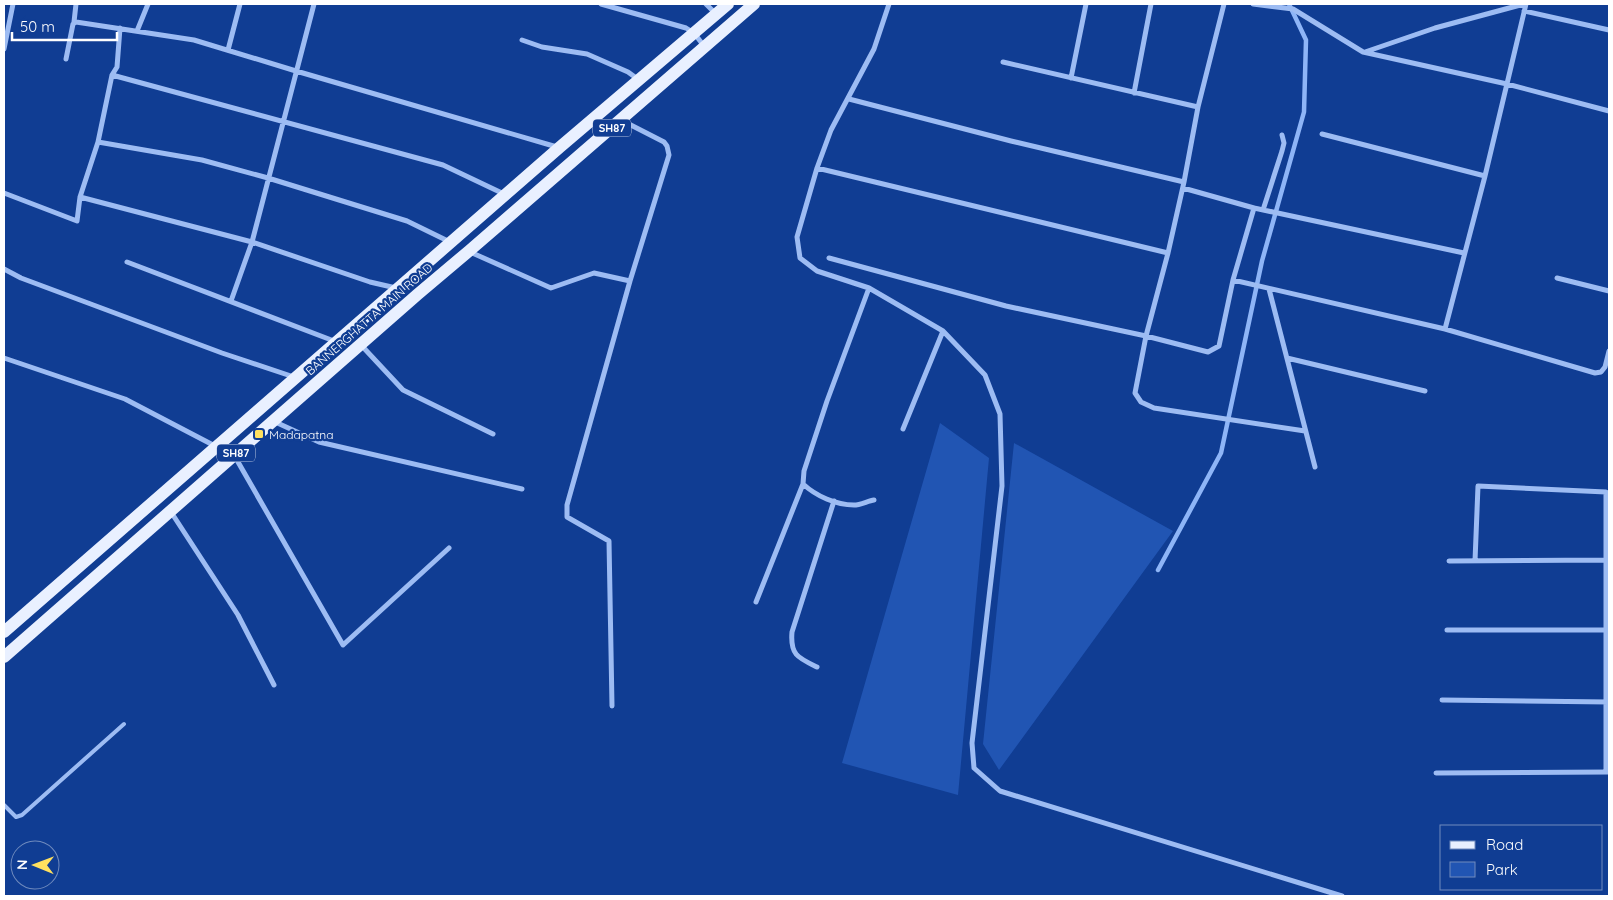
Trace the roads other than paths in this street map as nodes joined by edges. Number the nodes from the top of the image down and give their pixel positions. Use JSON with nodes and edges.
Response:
{"nodes":[{"id":1,"x":13,"y":4,"type":"edge"},
{"id":2,"x":76,"y":4,"type":"edge"},
{"id":3,"x":148,"y":4,"type":"edge"},
{"id":4,"x":240,"y":4,"type":"edge"},
{"id":5,"x":314,"y":4,"type":"edge"},
{"id":6,"x":601,"y":4,"type":"edge"},
{"id":7,"x":706,"y":4,"type":"edge"},
{"id":8,"x":728,"y":4,"type":"edge"},
{"id":9,"x":754,"y":4,"type":"edge"},
{"id":10,"x":889,"y":4,"type":"edge"},
{"id":11,"x":1086,"y":4,"type":"edge"},
{"id":12,"x":1151,"y":4,"type":"edge"},
{"id":13,"x":1224,"y":4,"type":"edge"},
{"id":14,"x":1253,"y":4,"type":"edge"},
{"id":15,"x":1525,"y":4,"type":"edge"},
{"id":16,"x":1524,"y":11,"type":"junction"},
{"id":17,"x":716,"y":14,"type":"junction"},
{"id":18,"x":74,"y":22,"type":"junction"},
{"id":19,"x":120,"y":28,"type":"junction"},
{"id":20,"x":1609,"y":30,"type":"edge"},
{"id":21,"x":137,"y":31,"type":"junction"},
{"id":22,"x":694,"y":33,"type":"junction"},
{"id":23,"x":522,"y":40,"type":"dead end"},
{"id":24,"x":704,"y":47,"type":"junction"},
{"id":25,"x":4,"y":49,"type":"edge"},
{"id":26,"x":228,"y":50,"type":"junction"},
{"id":27,"x":1363,"y":52,"type":"junction"},
{"id":28,"x":66,"y":59,"type":"dead end"},
{"id":29,"x":1004,"y":62,"type":"dead end"},
{"id":30,"x":296,"y":71,"type":"junction"},
{"id":31,"x":112,"y":76,"type":"junction"},
{"id":32,"x":1071,"y":78,"type":"junction"},
{"id":33,"x":640,"y":80,"type":"junction"},
{"id":34,"x":1507,"y":84,"type":"junction"},
{"id":35,"x":1134,"y":93,"type":"junction"},
{"id":36,"x":849,"y":99,"type":"junction"},
{"id":37,"x":1198,"y":107,"type":"junction"},
{"id":38,"x":1609,"y":111,"type":"edge"},
{"id":39,"x":621,"y":119,"type":"junction"},
{"id":40,"x":283,"y":122,"type":"junction"},
{"id":41,"x":1322,"y":134,"type":"dead end"},
{"id":42,"x":1282,"y":135,"type":"dead end"},
{"id":43,"x":98,"y":142,"type":"junction"},
{"id":44,"x":560,"y":148,"type":"junction"},
{"id":45,"x":817,"y":168,"type":"junction"},
{"id":46,"x":1485,"y":176,"type":"junction"},
{"id":47,"x":268,"y":178,"type":"junction"},
{"id":48,"x":1184,"y":185,"type":"junction"},
{"id":49,"x":4,"y":193,"type":"edge"},
{"id":50,"x":506,"y":195,"type":"junction"},
{"id":51,"x":80,"y":197,"type":"junction"},
{"id":52,"x":1254,"y":208,"type":"junction"},
{"id":53,"x":1263,"y":210,"type":"junction"},
{"id":54,"x":252,"y":242,"type":"junction"},
{"id":55,"x":452,"y":243,"type":"junction"},
{"id":56,"x":469,"y":251,"type":"junction"},
{"id":57,"x":1168,"y":253,"type":"junction"},
{"id":58,"x":1464,"y":253,"type":"junction"},
{"id":59,"x":829,"y":258,"type":"dead end"},
{"id":60,"x":127,"y":262,"type":"dead end"},
{"id":61,"x":4,"y":269,"type":"edge"},
{"id":62,"x":1557,"y":278,"type":"dead end"},
{"id":63,"x":1233,"y":280,"type":"junction"},
{"id":64,"x":630,"y":281,"type":"junction"},
{"id":65,"x":869,"y":288,"type":"junction"},
{"id":66,"x":399,"y":289,"type":"junction"},
{"id":67,"x":1269,"y":289,"type":"junction"},
{"id":68,"x":1609,"y":291,"type":"edge"},
{"id":69,"x":230,"y":301,"type":"junction"},
{"id":70,"x":1445,"y":329,"type":"junction"},
{"id":71,"x":943,"y":331,"type":"junction"},
{"id":72,"x":1146,"y":336,"type":"junction"},
{"id":73,"x":337,"y":342,"type":"junction"},
{"id":74,"x":360,"y":345,"type":"junction"},
{"id":75,"x":1609,"y":351,"type":"edge"},
{"id":76,"x":4,"y":358,"type":"edge"},
{"id":77,"x":1287,"y":358,"type":"junction"},
{"id":78,"x":296,"y":378,"type":"junction"},
{"id":79,"x":1425,"y":391,"type":"dead end"},
{"id":80,"x":273,"y":421,"type":"junction"},
{"id":81,"x":903,"y":429,"type":"dead end"},
{"id":82,"x":1306,"y":431,"type":"junction"},
{"id":83,"x":494,"y":434,"type":"dead end"},
{"id":84,"x":217,"y":446,"type":"junction"},
{"id":85,"x":233,"y":455,"type":"junction"},
{"id":86,"x":1315,"y":468,"type":"dead end"},
{"id":87,"x":803,"y":484,"type":"junction"},
{"id":88,"x":522,"y":489,"type":"dead end"},
{"id":89,"x":874,"y":500,"type":"dead end"},
{"id":90,"x":834,"y":501,"type":"junction"},
{"id":91,"x":171,"y":512,"type":"junction"},
{"id":92,"x":448,"y":548,"type":"dead end"},
{"id":93,"x":1608,"y":560,"type":"edge"},
{"id":94,"x":1449,"y":561,"type":"dead end"},
{"id":95,"x":1475,"y":561,"type":"junction"},
{"id":96,"x":756,"y":602,"type":"dead end"},
{"id":97,"x":1447,"y":630,"type":"dead end"},
{"id":98,"x":1608,"y":630,"type":"edge"},
{"id":99,"x":4,"y":632,"type":"edge"},
{"id":100,"x":4,"y":657,"type":"edge"},
{"id":101,"x":817,"y":667,"type":"dead end"},
{"id":102,"x":274,"y":686,"type":"dead end"},
{"id":103,"x":1442,"y":700,"type":"dead end"},
{"id":104,"x":1607,"y":702,"type":"edge"},
{"id":105,"x":612,"y":706,"type":"dead end"},
{"id":106,"x":124,"y":724,"type":"dead end"},
{"id":107,"x":1607,"y":772,"type":"edge"},
{"id":108,"x":1436,"y":773,"type":"dead end"},
{"id":109,"x":4,"y":805,"type":"edge"},
{"id":110,"x":1342,"y":896,"type":"edge"}],
"edges":[{"from":1,"to":25,"type":"street"},
{"from":2,"to":18,"type":"street"},
{"from":3,"to":21,"type":"street"},
{"from":4,"to":26,"type":"street"},
{"from":5,"to":30,"type":"street"},
{"from":6,"to":22,"type":"street"},
{"from":7,"to":17,"type":"street"},
{"from":8,"to":17,"type":"main road"},
{"from":9,"to":24,"type":"main road","name":"BANNERGHATTA MAIN ROAD","number":"SH87"},
{"from":10,"to":36,"type":"street"},
{"from":11,"to":32,"type":"street"},
{"from":12,"to":35,"type":"street"},
{"from":13,"to":37,"type":"street"},
{"from":14,"to":27,"type":"street"},
{"from":15,"to":16,"type":"street"},
{"from":15,"to":27,"type":"street"},
{"from":16,"to":20,"type":"street"},
{"from":16,"to":34,"type":"street"},
{"from":17,"to":22,"type":"main road"},
{"from":18,"to":19,"type":"street"},
{"from":18,"to":28,"type":"street"},
{"from":19,"to":21,"type":"street"},
{"from":19,"to":31,"type":"street"},
{"from":21,"to":26,"type":"street"},
{"from":22,"to":24,"type":"street"},
{"from":22,"to":33,"type":"main road"},
{"from":23,"to":33,"type":"street"},
{"from":24,"to":39,"type":"main road","name":"BANNERGHATTA MAIN ROAD","number":"SH87"},
{"from":26,"to":30,"type":"street"},
{"from":27,"to":34,"type":"street"},
{"from":29,"to":32,"type":"street"},
{"from":30,"to":40,"type":"street"},
{"from":30,"to":44,"type":"street"},
{"from":31,"to":40,"type":"street"},
{"from":31,"to":43,"type":"street"},
{"from":32,"to":35,"type":"street"},
{"from":33,"to":44,"type":"main road"},
{"from":34,"to":38,"type":"street"},
{"from":34,"to":46,"type":"street"},
{"from":35,"to":37,"type":"street"},
{"from":36,"to":45,"type":"street"},
{"from":36,"to":48,"type":"street"},
{"from":37,"to":48,"type":"street"},
{"from":39,"to":56,"type":"main road","name":"BANNERGHATTA MAIN ROAD","number":"SH87"},
{"from":39,"to":64,"type":"street"},
{"from":40,"to":47,"type":"street"},
{"from":40,"to":50,"type":"street"},
{"from":41,"to":46,"type":"street"},
{"from":42,"to":53,"type":"street"},
{"from":43,"to":47,"type":"street"},
{"from":43,"to":51,"type":"street"},
{"from":44,"to":50,"type":"main road"},
{"from":45,"to":57,"type":"street"},
{"from":45,"to":65,"type":"street"},
{"from":46,"to":58,"type":"street"},
{"from":47,"to":54,"type":"street"},
{"from":47,"to":55,"type":"street"},
{"from":48,"to":52,"type":"street"},
{"from":48,"to":57,"type":"street"},
{"from":49,"to":51,"type":"street"},
{"from":50,"to":55,"type":"main road"},
{"from":51,"to":54,"type":"street"},
{"from":52,"to":53,"type":"street"},
{"from":52,"to":63,"type":"street"},
{"from":53,"to":58,"type":"street"},
{"from":54,"to":66,"type":"street"},
{"from":54,"to":69,"type":"street"},
{"from":55,"to":66,"type":"main road"},
{"from":56,"to":64,"type":"street"},
{"from":56,"to":74,"type":"main road","name":"BANNERGHATTA MAIN ROAD","number":"SH87"},
{"from":57,"to":72,"type":"street"},
{"from":58,"to":70,"type":"street"},
{"from":59,"to":72,"type":"street"},
{"from":60,"to":69,"type":"street"},
{"from":61,"to":78,"type":"street"},
{"from":62,"to":68,"type":"street"},
{"from":63,"to":67,"type":"street"},
{"from":63,"to":72,"type":"street"},
{"from":64,"to":105,"type":"street"},
{"from":65,"to":71,"type":"street"},
{"from":65,"to":87,"type":"street"},
{"from":66,"to":73,"type":"main road"},
{"from":67,"to":70,"type":"street"},
{"from":67,"to":77,"type":"street"},
{"from":69,"to":73,"type":"street"},
{"from":70,"to":75,"type":"street"},
{"from":71,"to":81,"type":"street"},
{"from":71,"to":110,"type":"street"},
{"from":72,"to":82,"type":"street"},
{"from":73,"to":78,"type":"main road"},
{"from":74,"to":80,"type":"main road","name":"BANNERGHATTA MAIN ROAD","number":"SH87"},
{"from":74,"to":83,"type":"street"},
{"from":76,"to":84,"type":"street"},
{"from":77,"to":79,"type":"street"},
{"from":77,"to":82,"type":"street"},
{"from":78,"to":84,"type":"main road"},
{"from":80,"to":85,"type":"main road","name":"BANNERGHATTA MAIN ROAD","number":"SH87"},
{"from":80,"to":88,"type":"street"},
{"from":82,"to":86,"type":"street"},
{"from":84,"to":99,"type":"main road"},
{"from":85,"to":91,"type":"main road","name":"BANNERGHATTA MAIN ROAD","number":"SH87"},
{"from":85,"to":92,"type":"street"},
{"from":87,"to":90,"type":"street"},
{"from":87,"to":96,"type":"street"},
{"from":89,"to":90,"type":"street"},
{"from":90,"to":101,"type":"street"},
{"from":91,"to":100,"type":"main road","name":"BANNERGHATTA MAIN ROAD","number":"SH87"},
{"from":91,"to":102,"type":"street"},
{"from":93,"to":95,"type":"street"},
{"from":93,"to":95,"type":"street"},
{"from":93,"to":98,"type":"street"},
{"from":94,"to":95,"type":"street"},
{"from":97,"to":98,"type":"street"},
{"from":98,"to":104,"type":"street"},
{"from":103,"to":104,"type":"street"},
{"from":104,"to":107,"type":"street"},
{"from":106,"to":109,"type":"lane"},
{"from":107,"to":108,"type":"street"}]}
